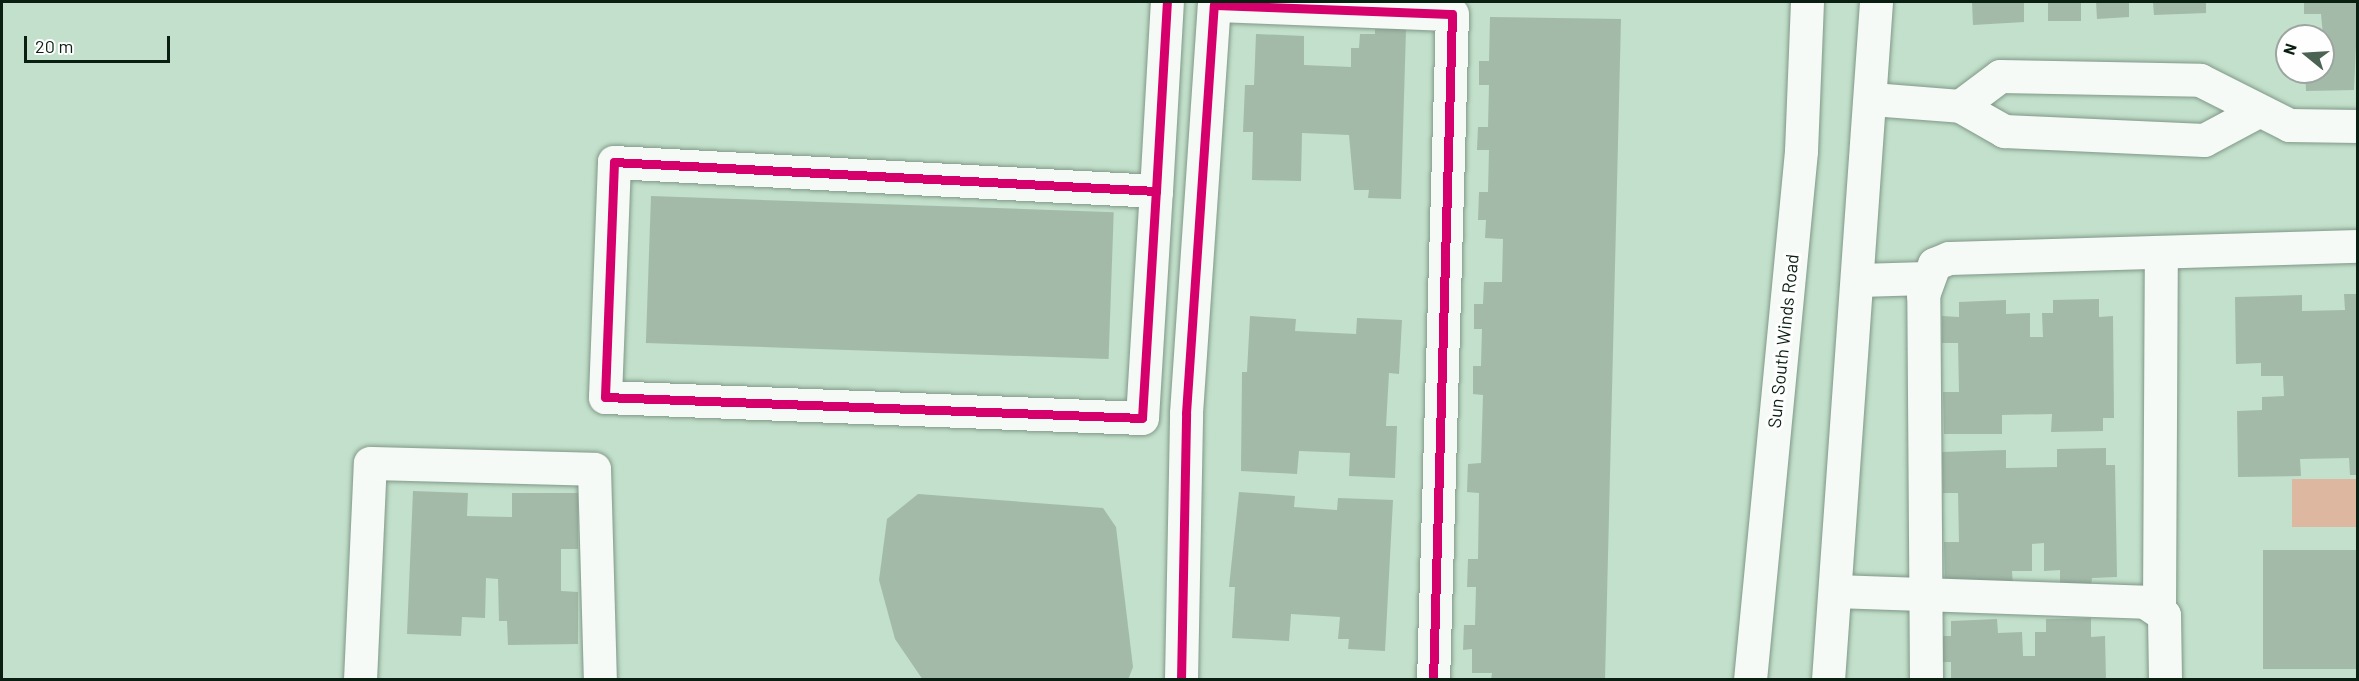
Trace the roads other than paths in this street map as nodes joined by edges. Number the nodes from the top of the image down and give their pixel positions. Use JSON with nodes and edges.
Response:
{"nodes":[{"id":1,"x":1167,"y":2,"type":"edge"},
{"id":2,"x":1807,"y":2,"type":"edge"},
{"id":3,"x":1876,"y":2,"type":"edge"},
{"id":4,"x":1872,"y":99,"type":"junction"},
{"id":5,"x":1960,"y":106,"type":"junction"},
{"id":6,"x":2258,"y":111,"type":"junction"},
{"id":7,"x":2358,"y":126,"type":"edge"},
{"id":8,"x":1156,"y":191,"type":"junction"},
{"id":9,"x":2358,"y":246,"type":"edge"},
{"id":10,"x":2161,"y":252,"type":"junction"},
{"id":11,"x":1926,"y":278,"type":"junction"},
{"id":12,"x":1859,"y":280,"type":"junction"},
{"id":13,"x":1835,"y":591,"type":"junction"},
{"id":14,"x":1927,"y":596,"type":"junction"},
{"id":15,"x":2159,"y":609,"type":"junction"},
{"id":16,"x":360,"y":680,"type":"edge"},
{"id":17,"x":600,"y":680,"type":"edge"},
{"id":18,"x":1181,"y":680,"type":"edge"},
{"id":19,"x":1433,"y":680,"type":"edge"},
{"id":20,"x":1750,"y":680,"type":"edge"},
{"id":21,"x":1828,"y":680,"type":"edge"},
{"id":22,"x":1926,"y":680,"type":"edge"},
{"id":23,"x":2165,"y":680,"type":"edge"}],
"edges":[{"from":1,"to":8,"type":"street"},
{"from":2,"to":20,"type":"street","name":"Sun South Winds Road"},
{"from":3,"to":4,"type":"street"},
{"from":4,"to":5,"type":"street"},
{"from":4,"to":12,"type":"street"},
{"from":5,"to":6,"type":"street"},
{"from":5,"to":6,"type":"street"},
{"from":6,"to":7,"type":"street"},
{"from":8,"to":8,"type":"street"},
{"from":9,"to":10,"type":"street"},
{"from":10,"to":11,"type":"street"},
{"from":10,"to":15,"type":"street"},
{"from":11,"to":12,"type":"street"},
{"from":11,"to":14,"type":"street"},
{"from":12,"to":13,"type":"street"},
{"from":13,"to":14,"type":"street"},
{"from":13,"to":21,"type":"street"},
{"from":14,"to":15,"type":"street"},
{"from":14,"to":22,"type":"street"},
{"from":15,"to":23,"type":"street"},
{"from":16,"to":17,"type":"street"},
{"from":18,"to":19,"type":"street"}]}
